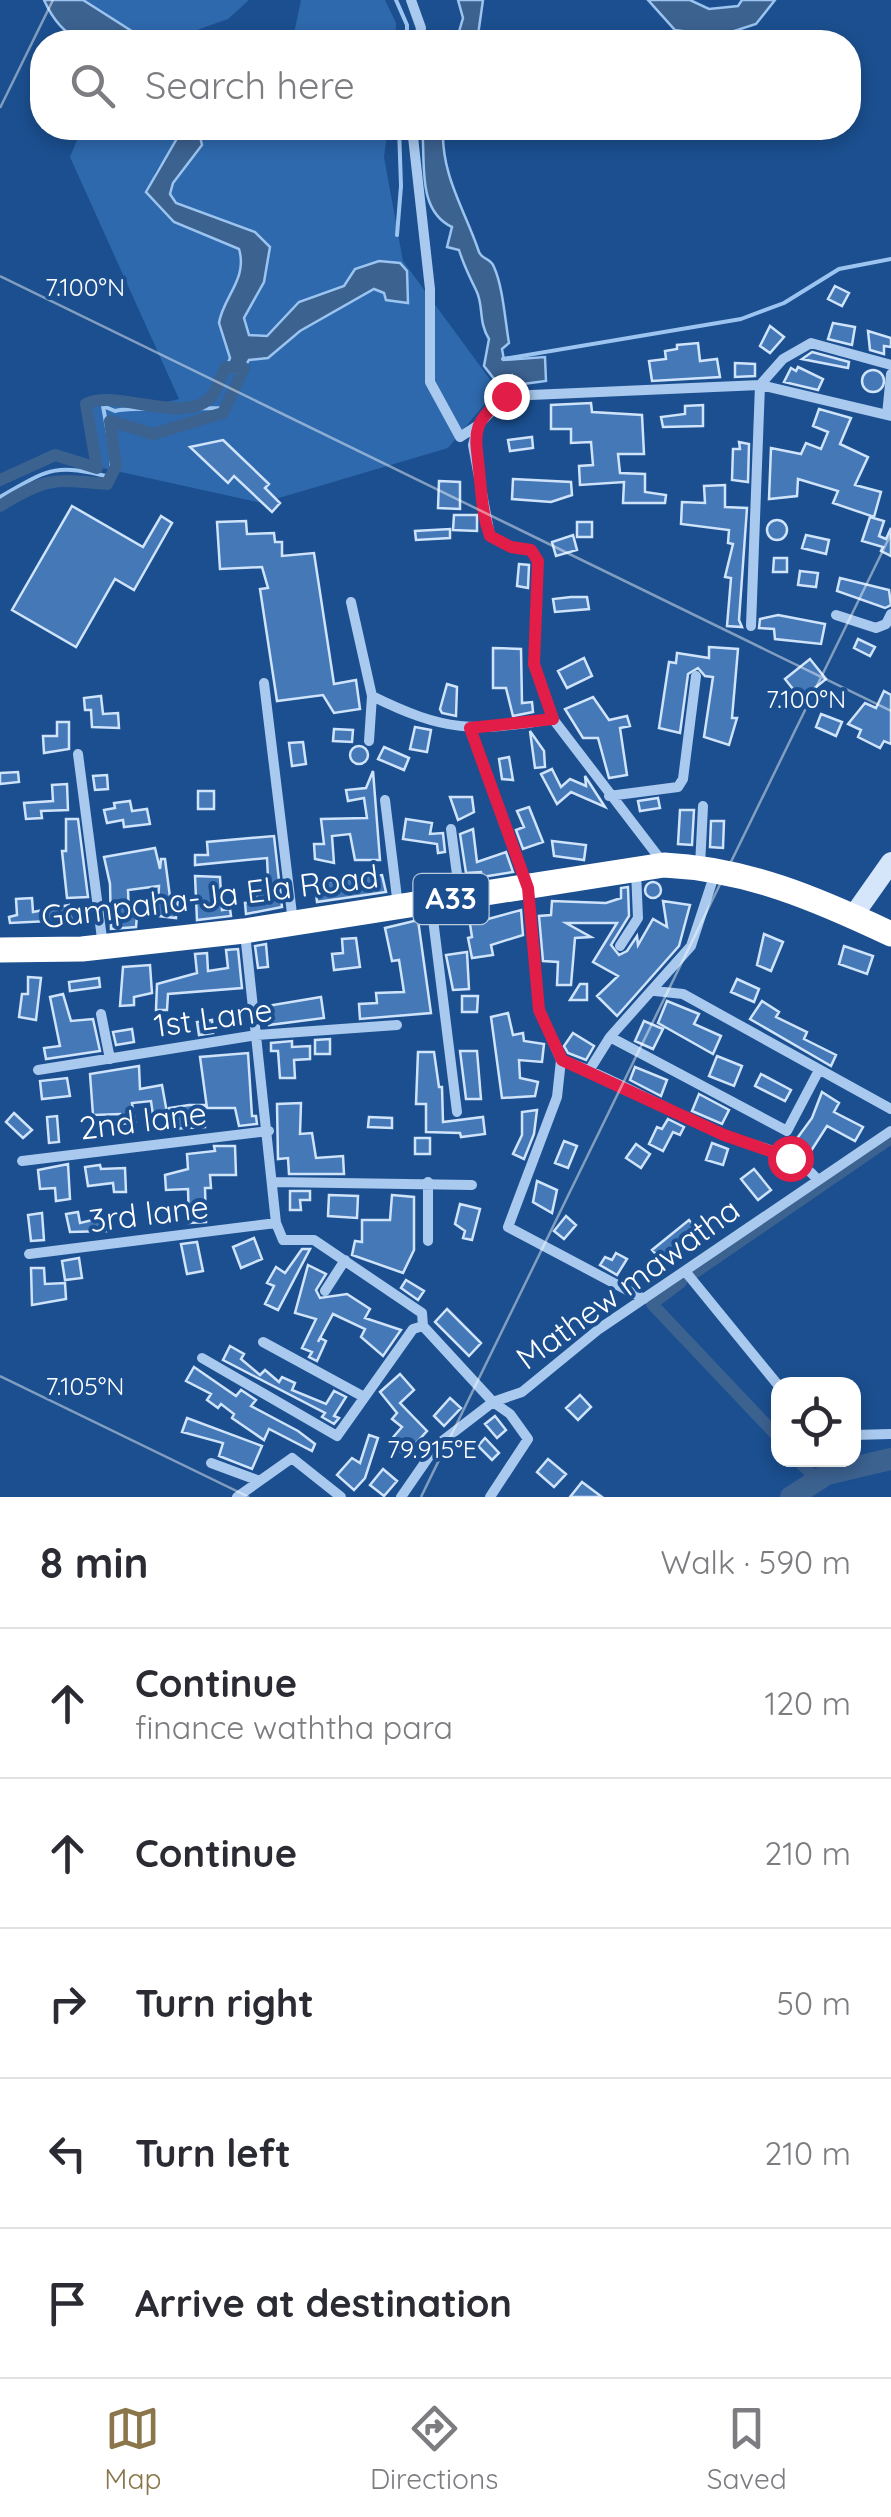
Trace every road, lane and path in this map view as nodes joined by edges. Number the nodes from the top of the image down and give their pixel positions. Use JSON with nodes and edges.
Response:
{"nodes":[{"id":1,"x":410,"y":0,"type":"edge"},
{"id":2,"x":421,"y":30,"type":"edge"},
{"id":3,"x":413,"y":140,"type":"edge"},
{"id":4,"x":891,"y":364,"type":"edge"},
{"id":5,"x":891,"y":374,"type":"edge"},
{"id":6,"x":760,"y":386,"type":"junction"},
{"id":7,"x":889,"y":415,"type":"edge"},
{"id":8,"x":478,"y":425,"type":"junction"},
{"id":9,"x":351,"y":602,"type":"dead end"},
{"id":10,"x":891,"y":614,"type":"edge"},
{"id":11,"x":836,"y":615,"type":"dead end"},
{"id":12,"x":751,"y":626,"type":"dead end"},
{"id":13,"x":696,"y":676,"type":"dead end"},
{"id":14,"x":264,"y":683,"type":"dead end"},
{"id":15,"x":372,"y":696,"type":"junction"},
{"id":16,"x":553,"y":719,"type":"junction"},
{"id":17,"x":470,"y":728,"type":"junction"},
{"id":18,"x":369,"y":741,"type":"dead end"},
{"id":19,"x":78,"y":754,"type":"dead end"},
{"id":20,"x":609,"y":796,"type":"junction"},
{"id":21,"x":384,"y":800,"type":"dead end"},
{"id":22,"x":703,"y":806,"type":"dead end"},
{"id":23,"x":452,"y":829,"type":"dead end"},
{"id":24,"x":891,"y":862,"type":"edge"},
{"id":25,"x":664,"y":865,"type":"junction"},
{"id":26,"x":709,"y":867,"type":"junction"},
{"id":27,"x":636,"y":870,"type":"junction"},
{"id":28,"x":528,"y":888,"type":"junction"},
{"id":29,"x":460,"y":898,"type":"junction"},
{"id":30,"x":431,"y":902,"type":"junction"},
{"id":31,"x":398,"y":907,"type":"junction"},
{"id":32,"x":852,"y":916,"type":"junction"},
{"id":33,"x":293,"y":923,"type":"junction"},
{"id":34,"x":244,"y":931,"type":"junction"},
{"id":35,"x":891,"y":934,"type":"edge"},
{"id":36,"x":103,"y":946,"type":"junction"},
{"id":37,"x":620,"y":946,"type":"dead end"},
{"id":38,"x":0,"y":950,"type":"edge"},
{"id":39,"x":655,"y":992,"type":"junction"},
{"id":40,"x":101,"y":1014,"type":"dead end"},
{"id":41,"x":397,"y":1025,"type":"dead end"},
{"id":42,"x":257,"y":1034,"type":"junction"},
{"id":43,"x":610,"y":1037,"type":"junction"},
{"id":44,"x":110,"y":1058,"type":"junction"},
{"id":45,"x":562,"y":1060,"type":"junction"},
{"id":46,"x":38,"y":1070,"type":"dead end"},
{"id":47,"x":590,"y":1070,"type":"junction"},
{"id":48,"x":818,"y":1072,"type":"junction"},
{"id":49,"x":891,"y":1109,"type":"edge"},
{"id":50,"x":456,"y":1112,"type":"dead end"},
{"id":51,"x":269,"y":1131,"type":"junction"},
{"id":52,"x":891,"y":1131,"type":"edge"},
{"id":53,"x":22,"y":1160,"type":"dead end"},
{"id":54,"x":818,"y":1180,"type":"junction"},
{"id":55,"x":273,"y":1182,"type":"junction"},
{"id":56,"x":428,"y":1182,"type":"junction"},
{"id":57,"x":472,"y":1186,"type":"dead end"},
{"id":58,"x":276,"y":1223,"type":"junction"},
{"id":59,"x":428,"y":1240,"type":"dead end"},
{"id":60,"x":29,"y":1254,"type":"dead end"},
{"id":61,"x":345,"y":1260,"type":"junction"},
{"id":62,"x":685,"y":1271,"type":"junction"},
{"id":63,"x":325,"y":1291,"type":"dead end"},
{"id":64,"x":644,"y":1299,"type":"junction"},
{"id":65,"x":423,"y":1326,"type":"junction"},
{"id":66,"x":263,"y":1342,"type":"dead end"},
{"id":67,"x":202,"y":1358,"type":"dead end"},
{"id":68,"x":771,"y":1377,"type":"edge"},
{"id":69,"x":364,"y":1397,"type":"junction"},
{"id":70,"x":493,"y":1402,"type":"junction"},
{"id":71,"x":891,"y":1434,"type":"edge"},
{"id":72,"x":861,"y":1435,"type":"edge"},
{"id":73,"x":211,"y":1464,"type":"dead end"},
{"id":74,"x":258,"y":1480,"type":"junction"},
{"id":75,"x":237,"y":1497,"type":"edge"},
{"id":76,"x":341,"y":1497,"type":"edge"},
{"id":77,"x":401,"y":1497,"type":"edge"},
{"id":78,"x":490,"y":1497,"type":"edge"}],
"edges":[{"from":1,"to":2,"type":"street"},
{"from":3,"to":8,"type":"street"},
{"from":4,"to":6,"type":"street"},
{"from":5,"to":7,"type":"street"},
{"from":6,"to":7,"type":"street"},
{"from":6,"to":8,"type":"street"},
{"from":6,"to":12,"type":"street"},
{"from":8,"to":16,"type":"street"},
{"from":9,"to":15,"type":"street"},
{"from":10,"to":11,"type":"street"},
{"from":13,"to":20,"type":"street"},
{"from":14,"to":33,"type":"street"},
{"from":15,"to":17,"type":"street"},
{"from":15,"to":18,"type":"street"},
{"from":16,"to":17,"type":"street"},
{"from":16,"to":20,"type":"street"},
{"from":17,"to":28,"type":"street"},
{"from":19,"to":36,"type":"street"},
{"from":20,"to":25,"type":"street"},
{"from":21,"to":31,"type":"street"},
{"from":22,"to":26,"type":"street"},
{"from":23,"to":29,"type":"street"},
{"from":24,"to":32,"type":"street"},
{"from":25,"to":26,"type":"highway","name":"Gampaha-Ja Ela Road","number":"A33"},
{"from":25,"to":27,"type":"highway","name":"Gampaha-Ja Ela Road","number":"A33"},
{"from":26,"to":32,"type":"highway","name":"Gampaha-Ja Ela Road","number":"A33"},
{"from":26,"to":39,"type":"street"},
{"from":27,"to":28,"type":"highway","name":"Gampaha-Ja Ela Road","number":"A33"},
{"from":27,"to":37,"type":"street"},
{"from":28,"to":29,"type":"highway","name":"Gampaha-Ja Ela Road","number":"A33"},
{"from":28,"to":45,"type":"street"},
{"from":29,"to":30,"type":"highway","name":"Gampaha-Ja Ela Road","number":"A33"},
{"from":30,"to":31,"type":"highway","name":"Gampaha-Ja Ela Road","number":"A33"},
{"from":30,"to":50,"type":"street"},
{"from":31,"to":33,"type":"highway","name":"Gampaha-Ja Ela Road","number":"A33"},
{"from":32,"to":35,"type":"highway","name":"Gampaha-Ja Ela Road","number":"A33"},
{"from":33,"to":34,"type":"highway","name":"Gampaha-Ja Ela Road","number":"A33"},
{"from":34,"to":36,"type":"highway","name":"Gampaha-Ja Ela Road","number":"A33"},
{"from":34,"to":42,"type":"street"},
{"from":36,"to":38,"type":"highway","name":"Gampaha-Ja Ela Road","number":"A33"},
{"from":39,"to":43,"type":"street"},
{"from":39,"to":48,"type":"street"},
{"from":40,"to":44,"type":"street"},
{"from":41,"to":42,"type":"street","name":"1st Lane"},
{"from":42,"to":44,"type":"street","name":"1st Lane"},
{"from":42,"to":51,"type":"street"},
{"from":43,"to":47,"type":"street"},
{"from":43,"to":48,"type":"street"},
{"from":44,"to":46,"type":"street","name":"1st Lane"},
{"from":45,"to":47,"type":"street"},
{"from":45,"to":64,"type":"street"},
{"from":47,"to":54,"type":"street"},
{"from":48,"to":49,"type":"street"},
{"from":51,"to":53,"type":"street","name":"2nd lane"},
{"from":51,"to":55,"type":"street"},
{"from":52,"to":54,"type":"street","name":"Mathew mawatha"},
{"from":54,"to":62,"type":"street","name":"Mathew mawatha"},
{"from":55,"to":56,"type":"street"},
{"from":55,"to":58,"type":"street"},
{"from":56,"to":57,"type":"street"},
{"from":56,"to":59,"type":"street"},
{"from":58,"to":60,"type":"street","name":"3rd lane"},
{"from":58,"to":61,"type":"street"},
{"from":61,"to":63,"type":"street"},
{"from":61,"to":65,"type":"street"},
{"from":62,"to":64,"type":"street","name":"Mathew mawatha"},
{"from":62,"to":68,"type":"street"},
{"from":64,"to":70,"type":"street","name":"Mathew mawatha"},
{"from":65,"to":69,"type":"street"},
{"from":65,"to":70,"type":"street"},
{"from":66,"to":69,"type":"street"},
{"from":67,"to":69,"type":"street"},
{"from":70,"to":77,"type":"street"},
{"from":70,"to":78,"type":"street","name":"Mathew mawatha"},
{"from":71,"to":72,"type":"street"},
{"from":73,"to":74,"type":"street"},
{"from":74,"to":75,"type":"street"},
{"from":74,"to":76,"type":"street"}]}
